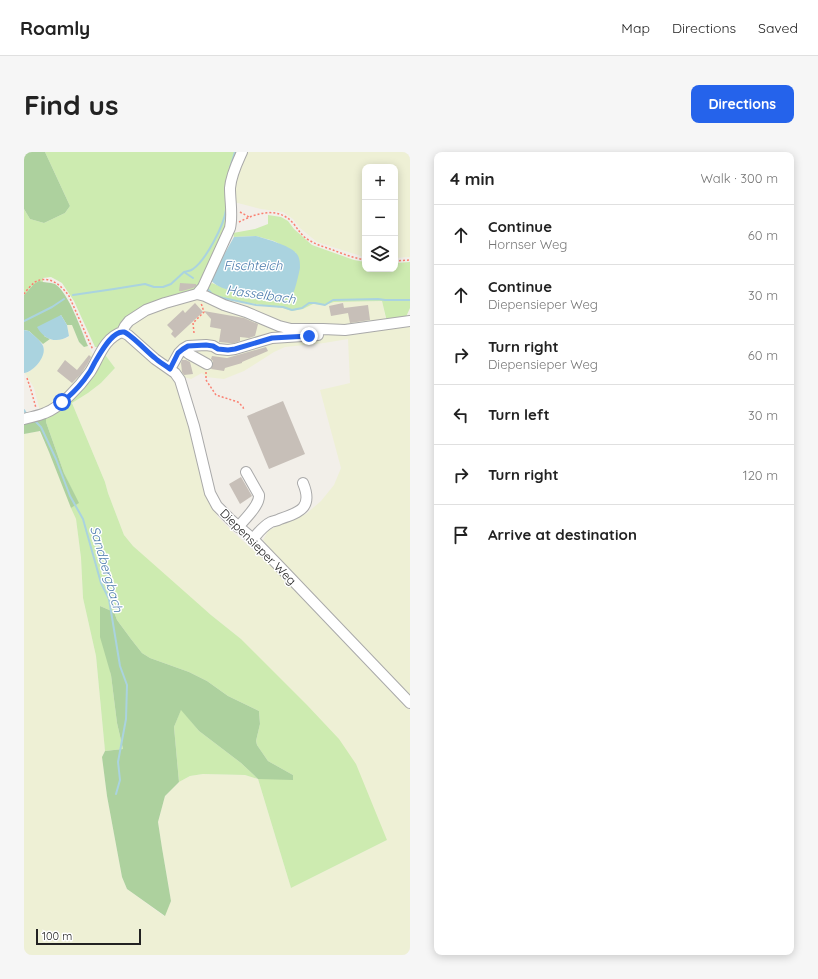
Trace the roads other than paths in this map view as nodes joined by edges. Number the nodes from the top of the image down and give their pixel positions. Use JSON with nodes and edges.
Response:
{"nodes":[{"id":1,"x":242,"y":152,"type":"edge"},
{"id":2,"x":197,"y":294,"type":"junction"},
{"id":3,"x":410,"y":321,"type":"edge"},
{"id":4,"x":343,"y":330,"type":"junction"},
{"id":5,"x":122,"y":332,"type":"junction"},
{"id":6,"x":183,"y":349,"type":"junction"},
{"id":7,"x":207,"y":364,"type":"road end"},
{"id":8,"x":170,"y":369,"type":"junction"},
{"id":9,"x":31,"y":417,"type":"edge"},
{"id":10,"x":246,"y":472,"type":"dead end"},
{"id":11,"x":303,"y":482,"type":"dead end"},
{"id":12,"x":238,"y":527,"type":"junction"},
{"id":13,"x":253,"y":539,"type":"junction"},
{"id":14,"x":410,"y":703,"type":"edge"}],
"edges":[{"from":1,"to":2,"type":"street"},
{"from":2,"to":4,"type":"street"},
{"from":2,"to":5,"type":"street"},
{"from":3,"to":4,"type":"street"},
{"from":4,"to":6,"type":"street"},
{"from":5,"to":8,"type":"street","name":"Diepensieper Weg"},
{"from":5,"to":9,"type":"street"},
{"from":6,"to":7,"type":"street"},
{"from":6,"to":8,"type":"street"},
{"from":8,"to":12,"type":"street","name":"Diepensieper Weg"},
{"from":10,"to":12,"type":"street"},
{"from":11,"to":13,"type":"street"},
{"from":12,"to":13,"type":"street","name":"Diepensieper Weg"},
{"from":13,"to":14,"type":"street","name":"Diepensieper Weg"}]}
